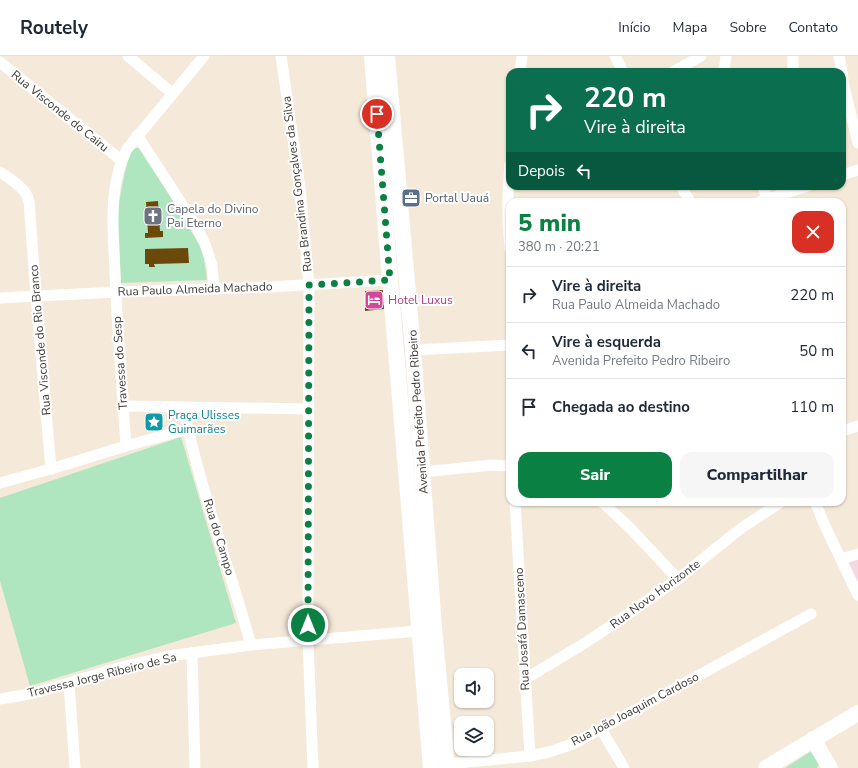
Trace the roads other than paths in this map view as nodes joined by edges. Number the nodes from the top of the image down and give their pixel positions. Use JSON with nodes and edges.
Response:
{"nodes":[{"id":1,"x":128,"y":56,"type":"edge"},
{"id":2,"x":204,"y":56,"type":"edge"},
{"id":3,"x":280,"y":56,"type":"edge"},
{"id":4,"x":372,"y":56,"type":"edge"},
{"id":5,"x":387,"y":56,"type":"edge"},
{"id":6,"x":522,"y":56,"type":"edge"},
{"id":7,"x":615,"y":56,"type":"edge"},
{"id":8,"x":701,"y":56,"type":"edge"},
{"id":9,"x":718,"y":56,"type":"edge"},
{"id":10,"x":726,"y":56,"type":"edge"},
{"id":11,"x":793,"y":56,"type":"edge"},
{"id":12,"x":839,"y":56,"type":"edge"},
{"id":13,"x":0,"y":62,"type":"edge"},
{"id":14,"x":520,"y":68,"type":"edge"},
{"id":15,"x":621,"y":68,"type":"edge"},
{"id":16,"x":680,"y":68,"type":"edge"},
{"id":17,"x":723,"y":68,"type":"edge"},
{"id":18,"x":724,"y":68,"type":"edge"},
{"id":19,"x":793,"y":68,"type":"edge"},
{"id":20,"x":841,"y":68,"type":"edge"},
{"id":21,"x":173,"y":94,"type":"junction"},
{"id":22,"x":846,"y":95,"type":"edge"},
{"id":23,"x":137,"y":135,"type":"junction"},
{"id":24,"x":858,"y":143,"type":"edge"},
{"id":25,"x":121,"y":160,"type":"junction"},
{"id":26,"x":858,"y":170,"type":"edge"},
{"id":27,"x":0,"y":172,"type":"edge"},
{"id":28,"x":846,"y":174,"type":"edge"},
{"id":29,"x":795,"y":190,"type":"edge"},
{"id":30,"x":773,"y":198,"type":"edge"},
{"id":31,"x":407,"y":279,"type":"junction"},
{"id":32,"x":390,"y":280,"type":"junction"},
{"id":33,"x":309,"y":285,"type":"junction"},
{"id":34,"x":214,"y":289,"type":"junction"},
{"id":35,"x":116,"y":292,"type":"junction"},
{"id":36,"x":36,"y":296,"type":"junction"},
{"id":37,"x":0,"y":298,"type":"edge"},
{"id":38,"x":506,"y":345,"type":"edge"},
{"id":39,"x":413,"y":350,"type":"junction"},
{"id":40,"x":396,"y":352,"type":"junction"},
{"id":41,"x":123,"y":406,"type":"junction"},
{"id":42,"x":183,"y":407,"type":"junction"},
{"id":43,"x":309,"y":408,"type":"junction"},
{"id":44,"x":858,"y":426,"type":"edge"},
{"id":45,"x":188,"y":429,"type":"junction"},
{"id":46,"x":846,"y":430,"type":"edge"},
{"id":47,"x":126,"y":446,"type":"junction"},
{"id":48,"x":506,"y":466,"type":"edge"},
{"id":49,"x":51,"y":470,"type":"junction"},
{"id":50,"x":422,"y":472,"type":"junction"},
{"id":51,"x":406,"y":473,"type":"junction"},
{"id":52,"x":0,"y":483,"type":"edge"},
{"id":53,"x":515,"y":506,"type":"edge"},
{"id":54,"x":606,"y":506,"type":"edge"},
{"id":55,"x":775,"y":506,"type":"edge"},
{"id":56,"x":817,"y":506,"type":"edge"},
{"id":57,"x":858,"y":554,"type":"edge"},
{"id":58,"x":841,"y":559,"type":"junction"},
{"id":59,"x":678,"y":579,"type":"junction"},
{"id":60,"x":858,"y":595,"type":"edge"},
{"id":61,"x":811,"y":614,"type":"dead end"},
{"id":62,"x":427,"y":631,"type":"junction"},
{"id":63,"x":308,"y":641,"type":"junction"},
{"id":64,"x":251,"y":645,"type":"junction"},
{"id":65,"x":192,"y":653,"type":"junction"},
{"id":66,"x":525,"y":678,"type":"junction"},
{"id":67,"x":69,"y":683,"type":"junction"},
{"id":68,"x":0,"y":699,"type":"edge"},
{"id":69,"x":858,"y":713,"type":"edge"},
{"id":70,"x":601,"y":729,"type":"junction"},
{"id":71,"x":813,"y":739,"type":"junction"},
{"id":72,"x":530,"y":756,"type":"junction"},
{"id":73,"x":447,"y":766,"type":"edge"},
{"id":74,"x":431,"y":767,"type":"edge"},
{"id":75,"x":75,"y":768,"type":"edge"},
{"id":76,"x":196,"y":768,"type":"edge"},
{"id":77,"x":313,"y":768,"type":"edge"},
{"id":78,"x":624,"y":768,"type":"edge"},
{"id":79,"x":766,"y":768,"type":"edge"},
{"id":80,"x":830,"y":768,"type":"edge"}],
"edges":[{"from":1,"to":21,"type":"street"},
{"from":2,"to":21,"type":"street","name":"Travessa do Sesp"},
{"from":3,"to":33,"type":"street","name":"Rua Brandina Gonçalves da Silva"},
{"from":4,"to":32,"type":"main road","name":"Avenida Prefeito Pedro Ribeiro"},
{"from":5,"to":31,"type":"main road","name":"Avenida Prefeito Pedro Ribeiro"},
{"from":6,"to":14,"type":"street"},
{"from":7,"to":15,"type":"street"},
{"from":8,"to":16,"type":"street"},
{"from":9,"to":17,"type":"street"},
{"from":10,"to":18,"type":"street"},
{"from":11,"to":19,"type":"street"},
{"from":12,"to":20,"type":"street"},
{"from":13,"to":25,"type":"street","name":"Rua Visconde do Cairu"},
{"from":21,"to":23,"type":"street","name":"Travessa do Sesp"},
{"from":22,"to":24,"type":"street"},
{"from":23,"to":25,"type":"street","name":"Travessa do Sesp"},
{"from":23,"to":34,"type":"street"},
{"from":25,"to":35,"type":"street","name":"Travessa do Sesp"},
{"from":26,"to":28,"type":"street"},
{"from":27,"to":36,"type":"street","name":"Rua Visconde do Rio Branco"},
{"from":29,"to":30,"type":"street"},
{"from":31,"to":32,"type":"main road"},
{"from":31,"to":39,"type":"main road","name":"Avenida Prefeito Pedro Ribeiro"},
{"from":32,"to":33,"type":"street","name":"Rua Paulo Almeida Machado"},
{"from":32,"to":40,"type":"main road","name":"Avenida Prefeito Pedro Ribeiro"},
{"from":33,"to":34,"type":"street","name":"Rua Paulo Almeida Machado"},
{"from":33,"to":43,"type":"street","name":"Rua Brandina Gonçalves da Silva"},
{"from":34,"to":35,"type":"street","name":"Rua Paulo Almeida Machado"},
{"from":35,"to":36,"type":"street","name":"Rua Paulo Almeida Machado"},
{"from":35,"to":41,"type":"street","name":"Travessa do Sesp"},
{"from":36,"to":37,"type":"street","name":"Rua Paulo Almeida Machado"},
{"from":36,"to":49,"type":"street","name":"Rua Visconde do Rio Branco"},
{"from":38,"to":39,"type":"street"},
{"from":39,"to":40,"type":"main road"},
{"from":39,"to":50,"type":"main road","name":"Avenida Prefeito Pedro Ribeiro"},
{"from":40,"to":51,"type":"main road","name":"Avenida Prefeito Pedro Ribeiro"},
{"from":41,"to":42,"type":"street"},
{"from":41,"to":47,"type":"street","name":"Travessa do Sesp"},
{"from":42,"to":43,"type":"street"},
{"from":42,"to":45,"type":"street","name":"Rua do Campo"},
{"from":43,"to":63,"type":"street","name":"Rua Brandina Gonçalves da Silva"},
{"from":44,"to":46,"type":"street"},
{"from":45,"to":47,"type":"street"},
{"from":45,"to":64,"type":"street","name":"Rua do Campo"},
{"from":47,"to":49,"type":"street"},
{"from":48,"to":50,"type":"street"},
{"from":49,"to":52,"type":"street"},
{"from":50,"to":51,"type":"main road"},
{"from":50,"to":62,"type":"main road","name":"Avenida Prefeito Pedro Ribeiro"},
{"from":51,"to":62,"type":"main road","name":"Avenida Prefeito Pedro Ribeiro"},
{"from":53,"to":66,"type":"street","name":"Rua Josafá Damasceno"},
{"from":54,"to":59,"type":"street"},
{"from":55,"to":59,"type":"street","name":"Rua Novo Horizonte"},
{"from":56,"to":58,"type":"street"},
{"from":57,"to":58,"type":"street"},
{"from":58,"to":60,"type":"street"},
{"from":59,"to":66,"type":"street","name":"Rua Novo Horizonte"},
{"from":61,"to":70,"type":"street","name":"Rua João Joaquim Cardoso"},
{"from":62,"to":63,"type":"street","name":"Travessa Jorge Ribeiro de Sa"},
{"from":62,"to":73,"type":"main road","name":"Avenida Prefeito Pedro Ribeiro"},
{"from":62,"to":74,"type":"main road","name":"Avenida Prefeito Pedro Ribeiro"},
{"from":63,"to":64,"type":"street","name":"Travessa Jorge Ribeiro de Sa"},
{"from":63,"to":77,"type":"street","name":"Rua Brandina Gonçalves da Silva"},
{"from":64,"to":65,"type":"street","name":"Travessa Jorge Ribeiro de Sa"},
{"from":65,"to":67,"type":"street","name":"Travessa Jorge Ribeiro de Sa"},
{"from":65,"to":76,"type":"street"},
{"from":66,"to":72,"type":"street","name":"Rua Josafá Damasceno"},
{"from":67,"to":68,"type":"street","name":"Travessa Jorge Ribeiro de Sa"},
{"from":67,"to":75,"type":"street"},
{"from":69,"to":71,"type":"main road"},
{"from":70,"to":72,"type":"street","name":"Rua João Joaquim Cardoso"},
{"from":70,"to":78,"type":"street"},
{"from":71,"to":79,"type":"main road"},
{"from":71,"to":80,"type":"main road"},
{"from":72,"to":73,"type":"street","name":"Rua João Joaquim Cardoso"},
{"from":73,"to":74,"type":"main road"}]}
